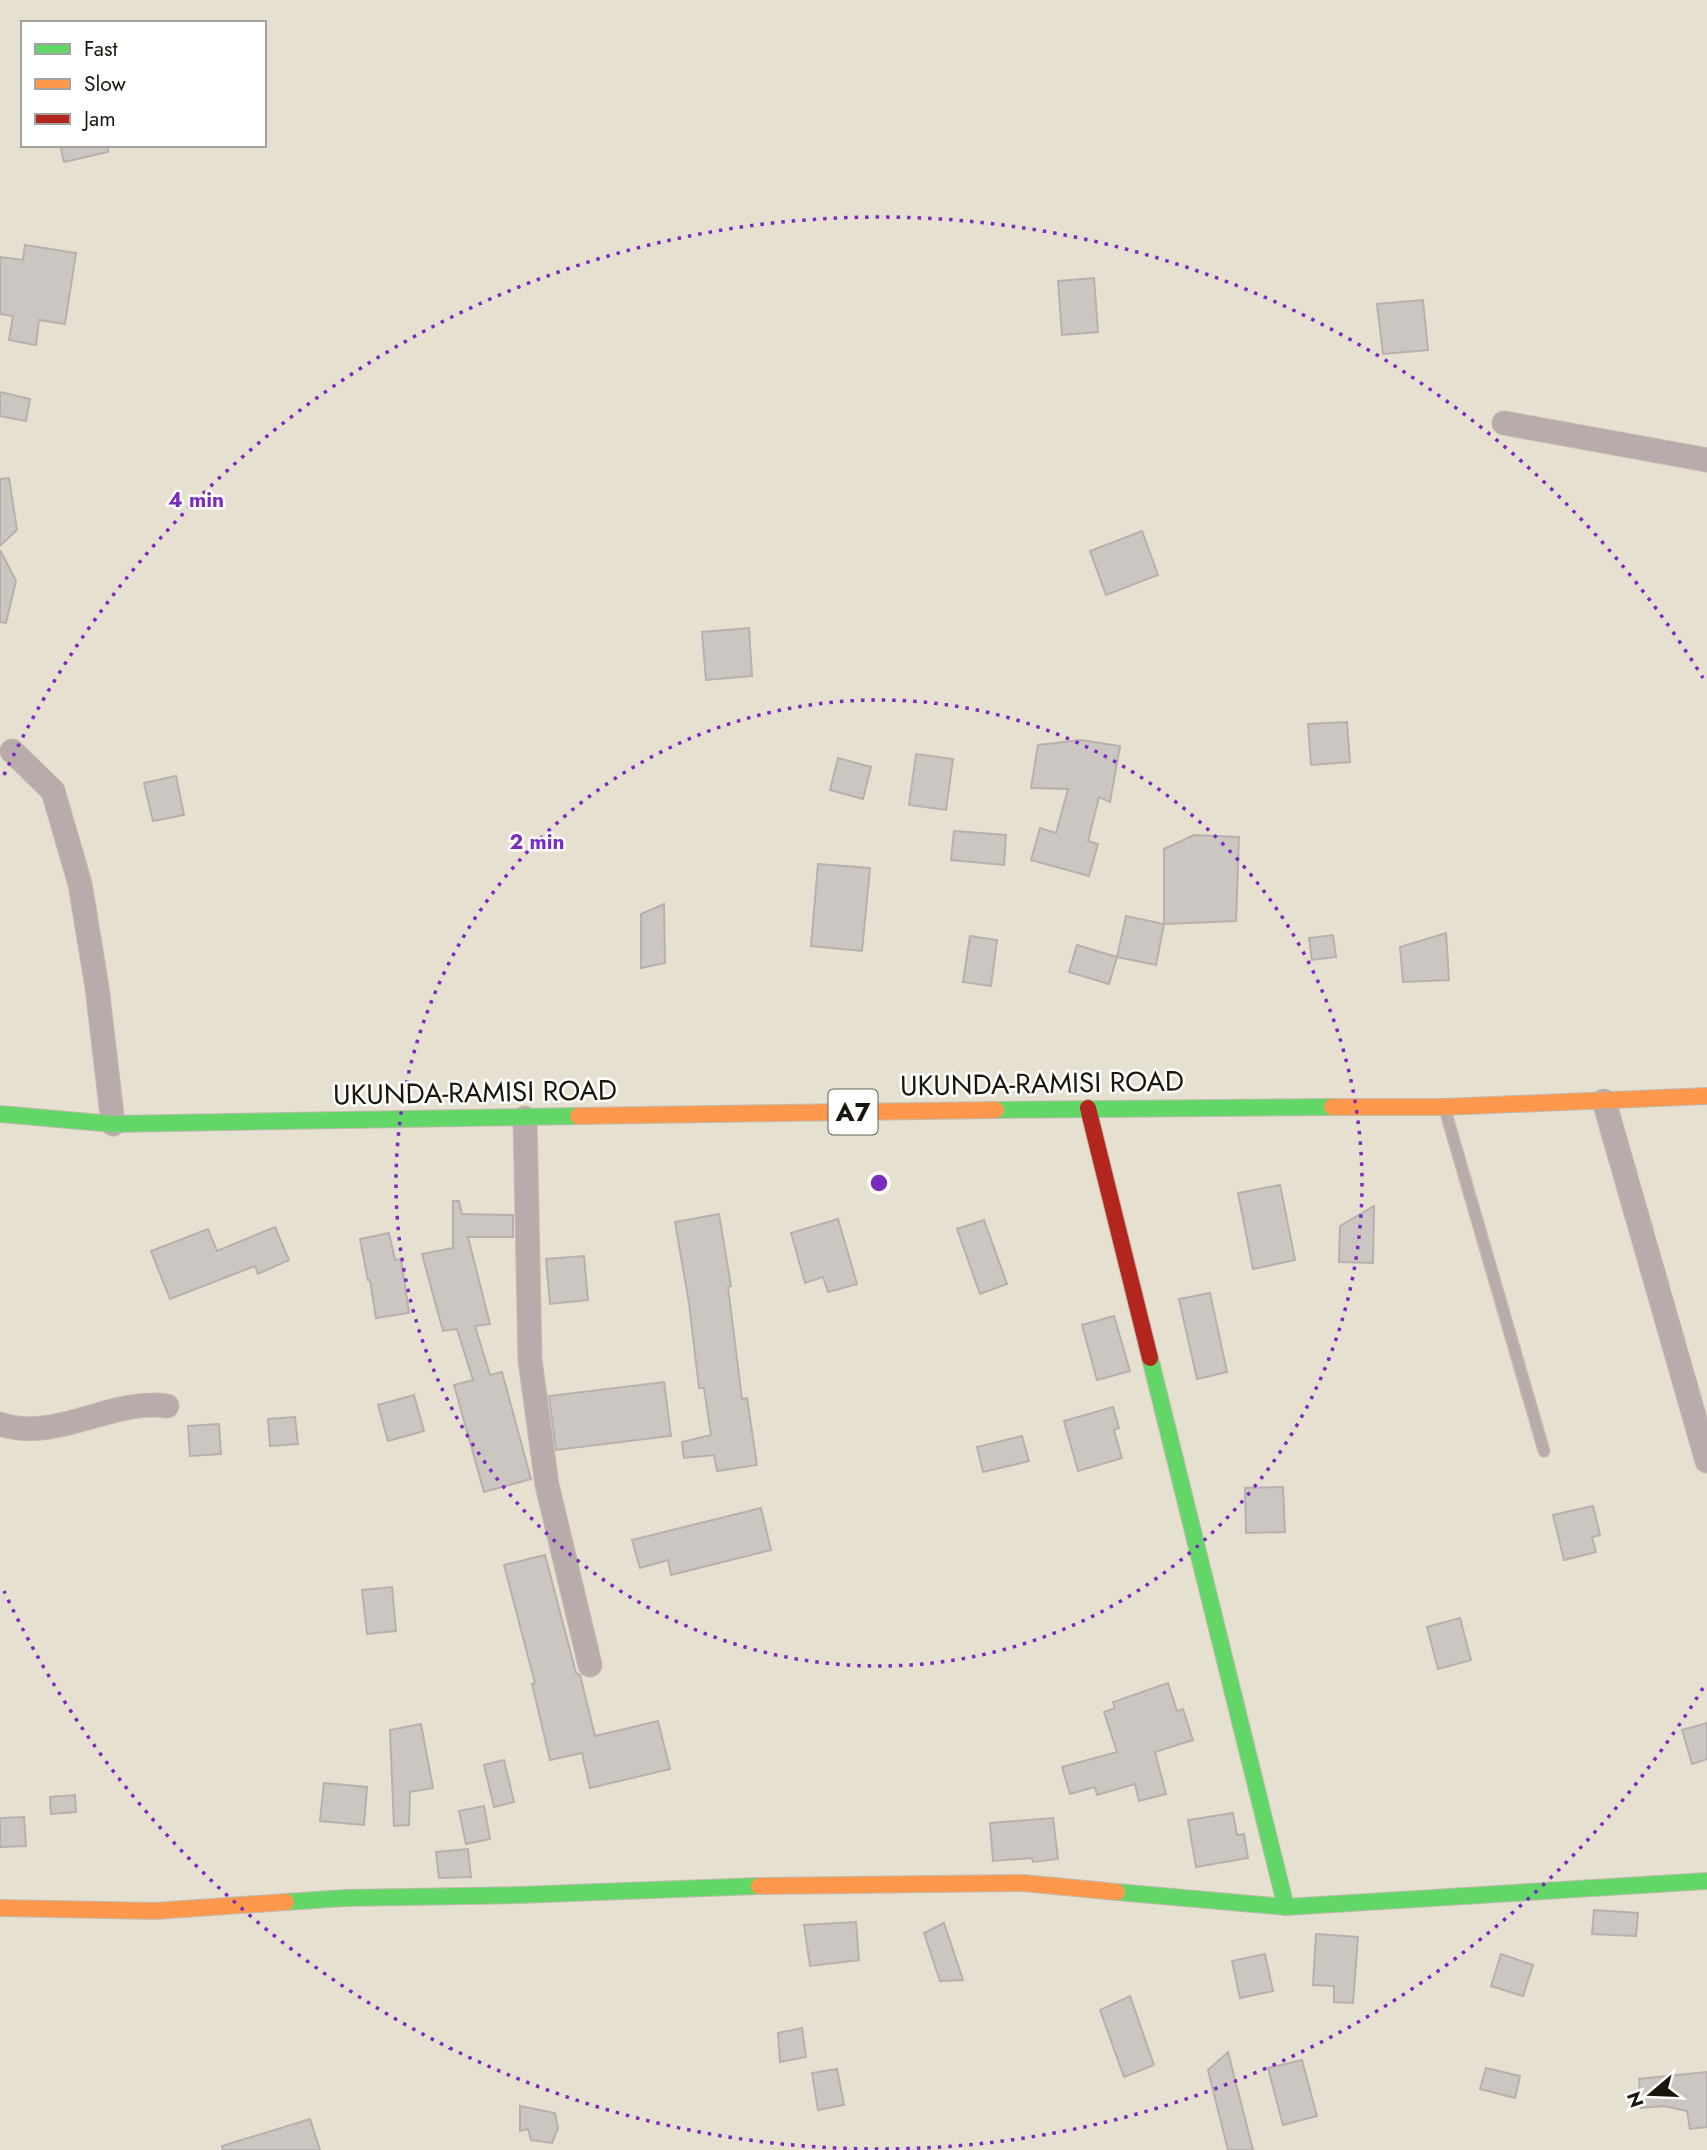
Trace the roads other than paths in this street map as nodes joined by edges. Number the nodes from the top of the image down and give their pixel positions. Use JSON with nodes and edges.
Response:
{"nodes":[{"id":1,"x":1504,"y":423,"type":"dead end"},
{"id":2,"x":1707,"y":460,"type":"edge"},
{"id":3,"x":12,"y":751,"type":"dead end"},
{"id":4,"x":1707,"y":1096,"type":"edge"},
{"id":5,"x":1604,"y":1101,"type":"junction"},
{"id":6,"x":1444,"y":1107,"type":"junction"},
{"id":7,"x":1088,"y":1108,"type":"junction"},
{"id":8,"x":0,"y":1114,"type":"edge"},
{"id":9,"x":525,"y":1118,"type":"junction"},
{"id":10,"x":113,"y":1124,"type":"junction"},
{"id":11,"x":167,"y":1406,"type":"dead end"},
{"id":12,"x":0,"y":1424,"type":"edge"},
{"id":13,"x":1544,"y":1451,"type":"dead end"},
{"id":14,"x":1707,"y":1461,"type":"edge"},
{"id":15,"x":590,"y":1665,"type":"dead end"},
{"id":16,"x":1707,"y":1881,"type":"edge"},
{"id":17,"x":1286,"y":1907,"type":"junction"},
{"id":18,"x":0,"y":1908,"type":"edge"}],
"edges":[{"from":1,"to":2,"type":"street"},
{"from":3,"to":10,"type":"street"},
{"from":4,"to":5,"type":"main road","name":"UKUNDA-RAMISI ROAD","number":"A7"},
{"from":5,"to":6,"type":"main road","name":"UKUNDA-RAMISI ROAD","number":"A7"},
{"from":5,"to":14,"type":"street"},
{"from":6,"to":7,"type":"main road","name":"UKUNDA-RAMISI ROAD","number":"A7"},
{"from":6,"to":13,"type":"lane"},
{"from":7,"to":9,"type":"main road","name":"UKUNDA-RAMISI ROAD","number":"A7"},
{"from":7,"to":17,"type":"main road"},
{"from":8,"to":10,"type":"main road","name":"UKUNDA-RAMISI ROAD","number":"A7"},
{"from":9,"to":10,"type":"main road","name":"UKUNDA-RAMISI ROAD","number":"A7"},
{"from":9,"to":15,"type":"street"},
{"from":11,"to":12,"type":"street"},
{"from":16,"to":17,"type":"main road"},
{"from":17,"to":18,"type":"main road"}]}
